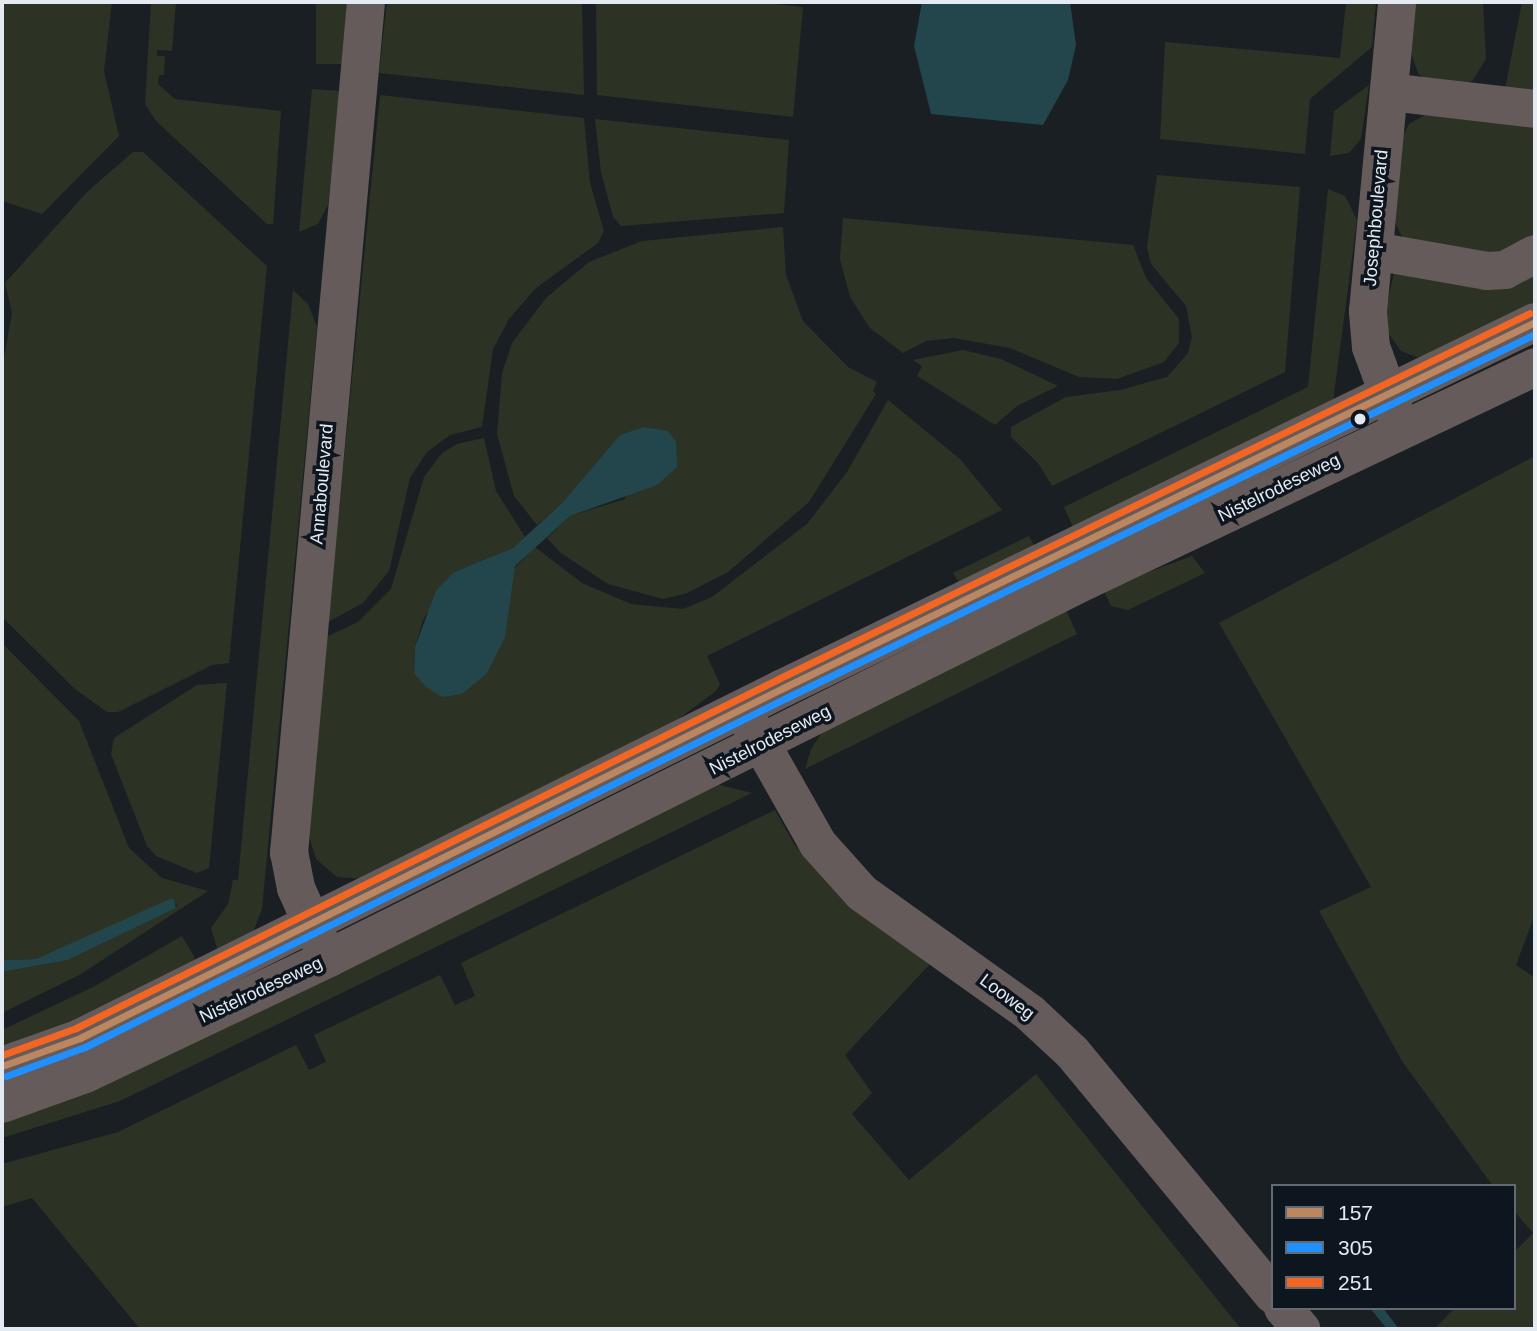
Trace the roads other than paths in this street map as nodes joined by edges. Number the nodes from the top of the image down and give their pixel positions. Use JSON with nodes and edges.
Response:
{"nodes":[{"id":1,"x":366,"y":2,"type":"edge"},
{"id":2,"x":1397,"y":2,"type":"edge"},
{"id":3,"x":1389,"y":92,"type":"junction"},
{"id":4,"x":1535,"y":108,"type":"edge"},
{"id":5,"x":1374,"y":251,"type":"junction"},
{"id":6,"x":1535,"y":254,"type":"edge"},
{"id":7,"x":1535,"y":322,"type":"edge"},
{"id":8,"x":1535,"y":367,"type":"edge"},
{"id":9,"x":1387,"y":395,"type":"junction"},
{"id":10,"x":1401,"y":430,"type":"junction"},
{"id":11,"x":742,"y":708,"type":"junction"},
{"id":12,"x":761,"y":745,"type":"junction"},
{"id":13,"x":309,"y":922,"type":"junction"},
{"id":14,"x":329,"y":958,"type":"junction"},
{"id":15,"x":2,"y":1066,"type":"edge"},
{"id":16,"x":2,"y":1104,"type":"edge"},
{"id":17,"x":1271,"y":1293,"type":"edge"},
{"id":18,"x":1285,"y":1310,"type":"edge"},
{"id":19,"x":1301,"y":1329,"type":"edge"}],
"edges":[{"from":1,"to":13,"type":"street","name":"Annaboulevard"},
{"from":2,"to":3,"type":"street","name":"Josephboulevard"},
{"from":3,"to":4,"type":"street"},
{"from":3,"to":5,"type":"street","name":"Josephboulevard"},
{"from":5,"to":6,"type":"street"},
{"from":5,"to":9,"type":"street","name":"Josephboulevard"},
{"from":7,"to":9,"type":"street","name":"Nistelrodeseweg"},
{"from":8,"to":10,"type":"street","name":"Nistelrodeseweg"},
{"from":9,"to":10,"type":"street","name":"Josephboulevard"},
{"from":9,"to":11,"type":"street","name":"Nistelrodeseweg"},
{"from":10,"to":12,"type":"street","name":"Nistelrodeseweg"},
{"from":11,"to":12,"type":"street","name":"Looweg"},
{"from":11,"to":13,"type":"street","name":"Nistelrodeseweg"},
{"from":12,"to":14,"type":"street","name":"Nistelrodeseweg"},
{"from":12,"to":17,"type":"street","name":"Looweg"},
{"from":13,"to":14,"type":"street","name":"Annaboulevard"},
{"from":13,"to":15,"type":"street","name":"Nistelrodeseweg"},
{"from":14,"to":16,"type":"street","name":"Nistelrodeseweg"},
{"from":18,"to":19,"type":"street"}]}
